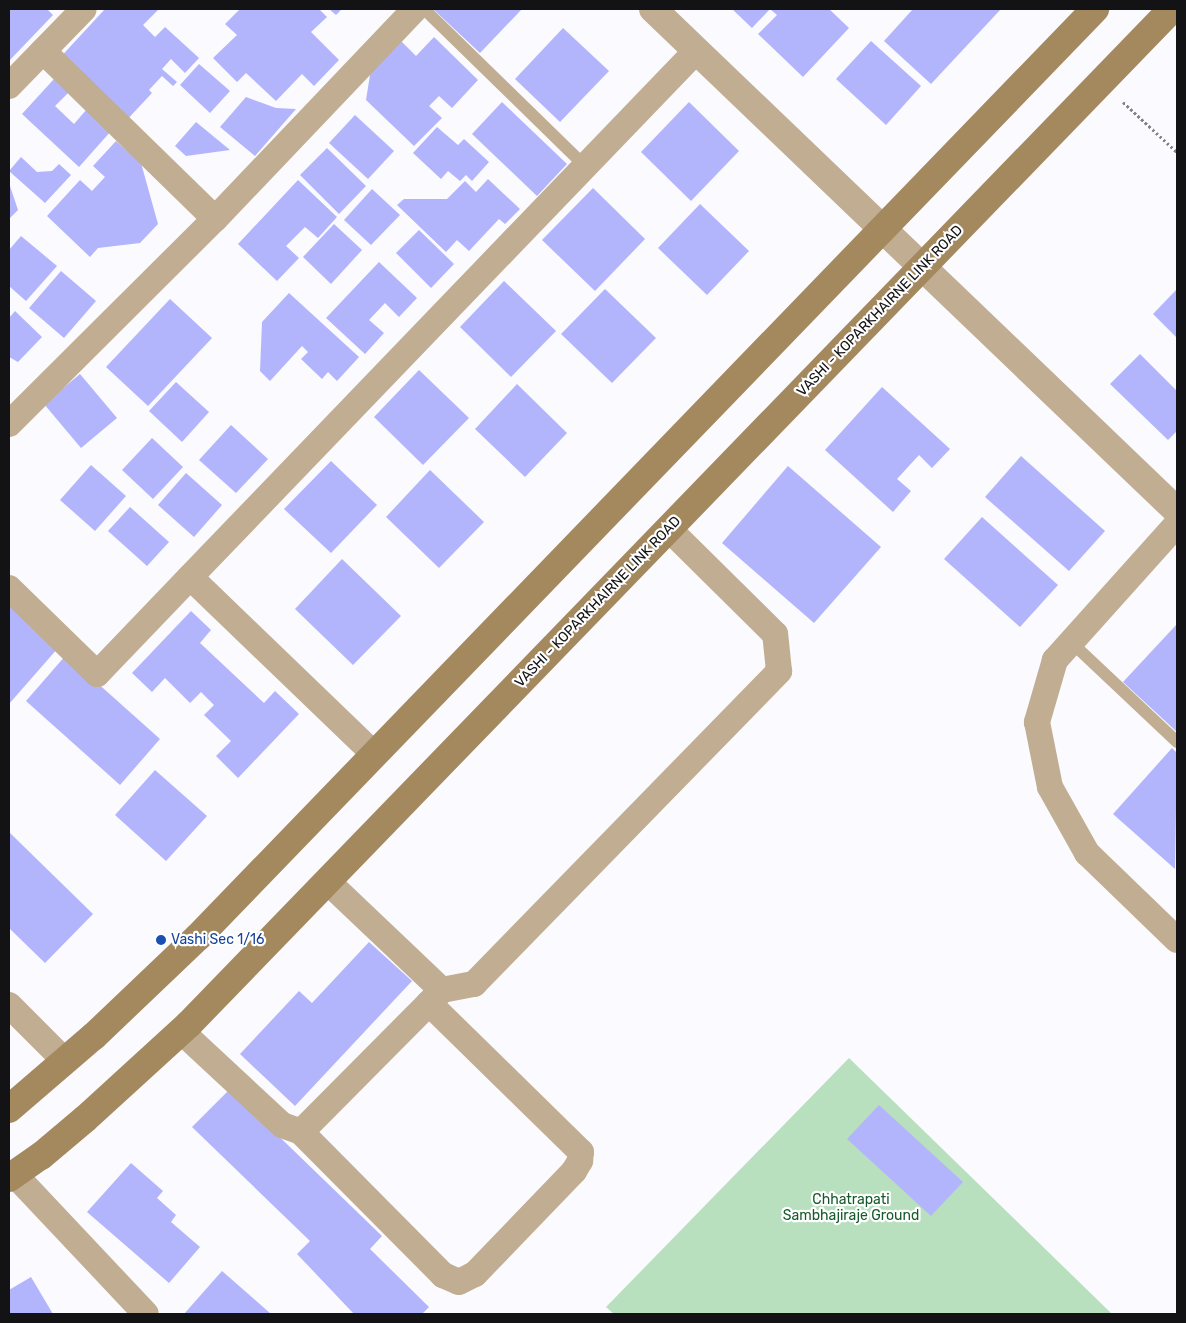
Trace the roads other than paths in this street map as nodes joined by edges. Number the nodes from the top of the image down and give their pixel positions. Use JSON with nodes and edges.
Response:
{"nodes":[{"id":1,"x":84,"y":9,"type":"edge"},
{"id":2,"x":415,"y":9,"type":"edge"},
{"id":3,"x":424,"y":9,"type":"edge"},
{"id":4,"x":653,"y":9,"type":"edge"},
{"id":5,"x":1095,"y":9,"type":"edge"},
{"id":6,"x":1172,"y":9,"type":"edge"},
{"id":7,"x":696,"y":50,"type":"junction"},
{"id":8,"x":43,"y":51,"type":"junction"},
{"id":9,"x":9,"y":86,"type":"edge"},
{"id":10,"x":585,"y":166,"type":"junction"},
{"id":11,"x":215,"y":220,"type":"junction"},
{"id":12,"x":882,"y":229,"type":"junction"},
{"id":13,"x":922,"y":267,"type":"junction"},
{"id":14,"x":9,"y":424,"type":"edge"},
{"id":15,"x":1177,"y":511,"type":"edge"},
{"id":16,"x":1177,"y":524,"type":"edge"},
{"id":17,"x":669,"y":529,"type":"junction"},
{"id":18,"x":190,"y":577,"type":"junction"},
{"id":19,"x":9,"y":588,"type":"edge"},
{"id":20,"x":1071,"y":642,"type":"junction"},
{"id":21,"x":1177,"y":742,"type":"edge"},
{"id":22,"x":374,"y":754,"type":"junction"},
{"id":23,"x":328,"y":882,"type":"junction"},
{"id":24,"x":1177,"y":940,"type":"edge"},
{"id":25,"x":436,"y":997,"type":"junction"},
{"id":26,"x":9,"y":1005,"type":"edge"},
{"id":27,"x":182,"y":1032,"type":"junction"},
{"id":28,"x":64,"y":1061,"type":"junction"},
{"id":29,"x":9,"y":1109,"type":"edge"},
{"id":30,"x":301,"y":1132,"type":"junction"},
{"id":31,"x":11,"y":1176,"type":"edge"},
{"id":32,"x":146,"y":1314,"type":"edge"}],
"edges":[{"from":1,"to":8,"type":"street"},
{"from":2,"to":11,"type":"street"},
{"from":3,"to":10,"type":"lane"},
{"from":4,"to":7,"type":"street"},
{"from":5,"to":12,"type":"main road"},
{"from":6,"to":13,"type":"main road","name":"VASHI - KOPARKHAIRNE LINK ROAD"},
{"from":7,"to":10,"type":"street"},
{"from":7,"to":12,"type":"street"},
{"from":8,"to":9,"type":"street"},
{"from":8,"to":11,"type":"street"},
{"from":10,"to":18,"type":"street"},
{"from":11,"to":14,"type":"street"},
{"from":12,"to":13,"type":"street"},
{"from":12,"to":22,"type":"main road"},
{"from":13,"to":15,"type":"street"},
{"from":13,"to":17,"type":"main road","name":"VASHI - KOPARKHAIRNE LINK ROAD"},
{"from":16,"to":20,"type":"street"},
{"from":17,"to":23,"type":"main road","name":"VASHI - KOPARKHAIRNE LINK ROAD"},
{"from":17,"to":25,"type":"street"},
{"from":18,"to":19,"type":"street"},
{"from":18,"to":22,"type":"street"},
{"from":20,"to":21,"type":"lane"},
{"from":20,"to":24,"type":"street"},
{"from":22,"to":28,"type":"main road"},
{"from":23,"to":25,"type":"street"},
{"from":23,"to":27,"type":"main road","name":"VASHI - KOPARKHAIRNE LINK ROAD"},
{"from":25,"to":30,"type":"street"},
{"from":25,"to":30,"type":"street"},
{"from":26,"to":28,"type":"street"},
{"from":27,"to":30,"type":"street"},
{"from":27,"to":31,"type":"main road","name":"VASHI - KOPARKHAIRNE LINK ROAD"},
{"from":28,"to":29,"type":"main road"},
{"from":31,"to":32,"type":"street"}]}
